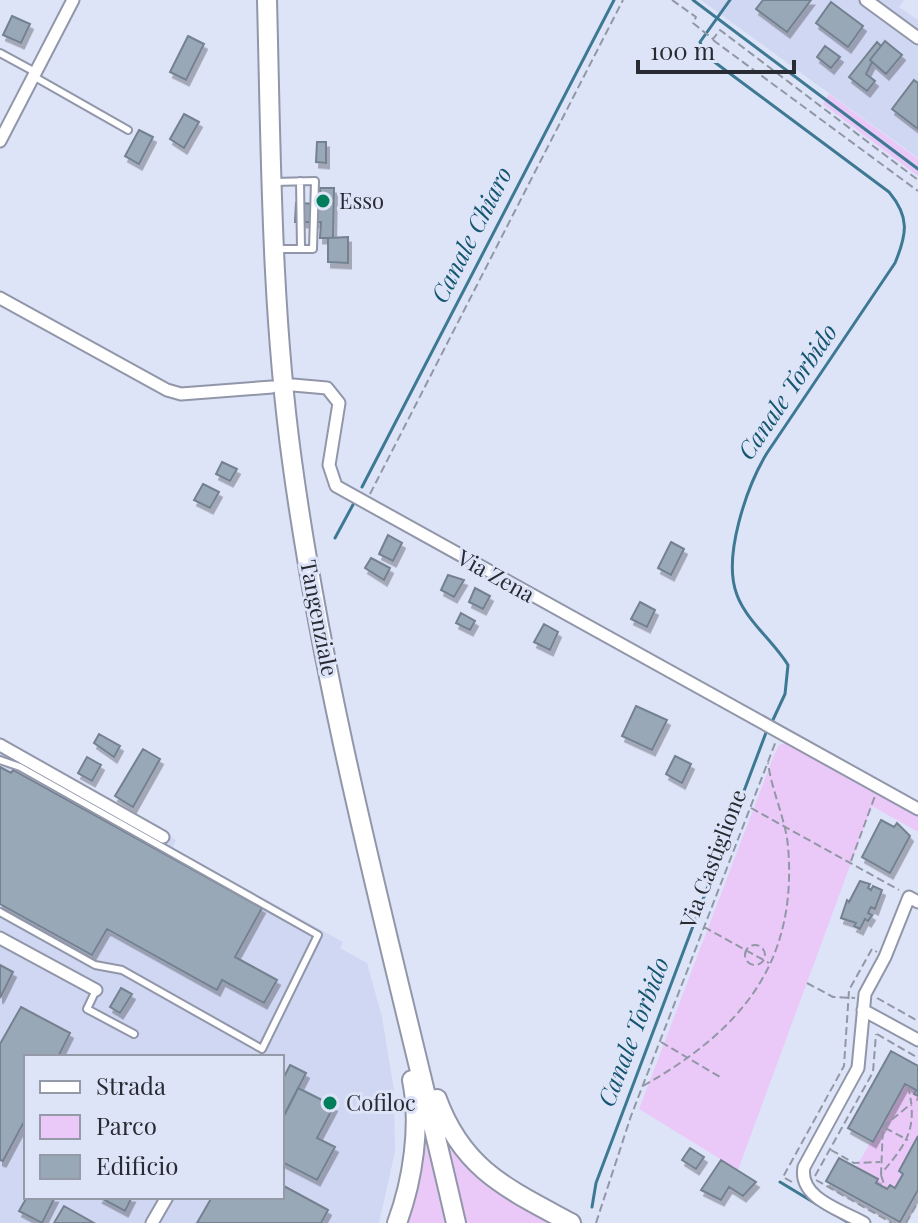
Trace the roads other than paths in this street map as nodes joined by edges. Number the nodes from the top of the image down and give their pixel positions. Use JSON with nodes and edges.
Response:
{"nodes":[{"id":1,"x":73,"y":0,"type":"edge"},
{"id":2,"x":267,"y":0,"type":"edge"},
{"id":3,"x":866,"y":0,"type":"edge"},
{"id":4,"x":918,"y":38,"type":"edge"},
{"id":5,"x":0,"y":53,"type":"edge"},
{"id":6,"x":34,"y":74,"type":"junction"},
{"id":7,"x":128,"y":130,"type":"dead end"},
{"id":8,"x":0,"y":141,"type":"edge"},
{"id":9,"x":300,"y":181,"type":"junction"},
{"id":10,"x":272,"y":182,"type":"junction"},
{"id":11,"x":274,"y":249,"type":"junction"},
{"id":12,"x":301,"y":249,"type":"junction"},
{"id":13,"x":0,"y":298,"type":"edge"},
{"id":14,"x":293,"y":385,"type":"dead end"},
{"id":15,"x":272,"y":387,"type":"dead end"},
{"id":16,"x":0,"y":745,"type":"edge"},
{"id":17,"x":0,"y":760,"type":"edge"},
{"id":18,"x":918,"y":809,"type":"edge"},
{"id":19,"x":163,"y":837,"type":"dead end"},
{"id":20,"x":914,"y":900,"type":"edge"},
{"id":21,"x":0,"y":912,"type":"edge"},
{"id":22,"x":0,"y":938,"type":"edge"},
{"id":23,"x":96,"y":990,"type":"joint"},
{"id":24,"x":407,"y":1009,"type":"junction"},
{"id":25,"x":863,"y":1010,"type":"junction"},
{"id":26,"x":134,"y":1034,"type":"dead end"},
{"id":27,"x":918,"y":1040,"type":"edge"},
{"id":28,"x":166,"y":1199,"type":"edge"},
{"id":29,"x":152,"y":1223,"type":"edge"},
{"id":30,"x":397,"y":1223,"type":"edge"},
{"id":31,"x":456,"y":1223,"type":"edge"},
{"id":32,"x":571,"y":1223,"type":"edge"},
{"id":33,"x":864,"y":1223,"type":"edge"}],
"edges":[{"from":1,"to":6,"type":"street"},
{"from":2,"to":10,"type":"main road","name":"Tangenziale"},
{"from":3,"to":4,"type":"street"},
{"from":5,"to":6,"type":"lane"},
{"from":6,"to":7,"type":"lane"},
{"from":6,"to":8,"type":"street"},
{"from":9,"to":10,"type":"lane"},
{"from":9,"to":12,"type":"lane"},
{"from":9,"to":12,"type":"lane"},
{"from":10,"to":11,"type":"main road","name":"Tangenziale"},
{"from":11,"to":12,"type":"lane"},
{"from":11,"to":24,"type":"main road","name":"Tangenziale"},
{"from":13,"to":15,"type":"street"},
{"from":14,"to":18,"type":"street","name":"Via Zena"},
{"from":16,"to":19,"type":"street"},
{"from":17,"to":21,"type":"lane"},
{"from":20,"to":25,"type":"street"},
{"from":22,"to":23,"type":"street"},
{"from":23,"to":26,"type":"lane"},
{"from":24,"to":30,"type":"main road"},
{"from":24,"to":31,"type":"main road","name":"Tangenziale"},
{"from":24,"to":32,"type":"main road"},
{"from":25,"to":27,"type":"street"},
{"from":25,"to":33,"type":"street"},
{"from":28,"to":29,"type":"street"}]}
